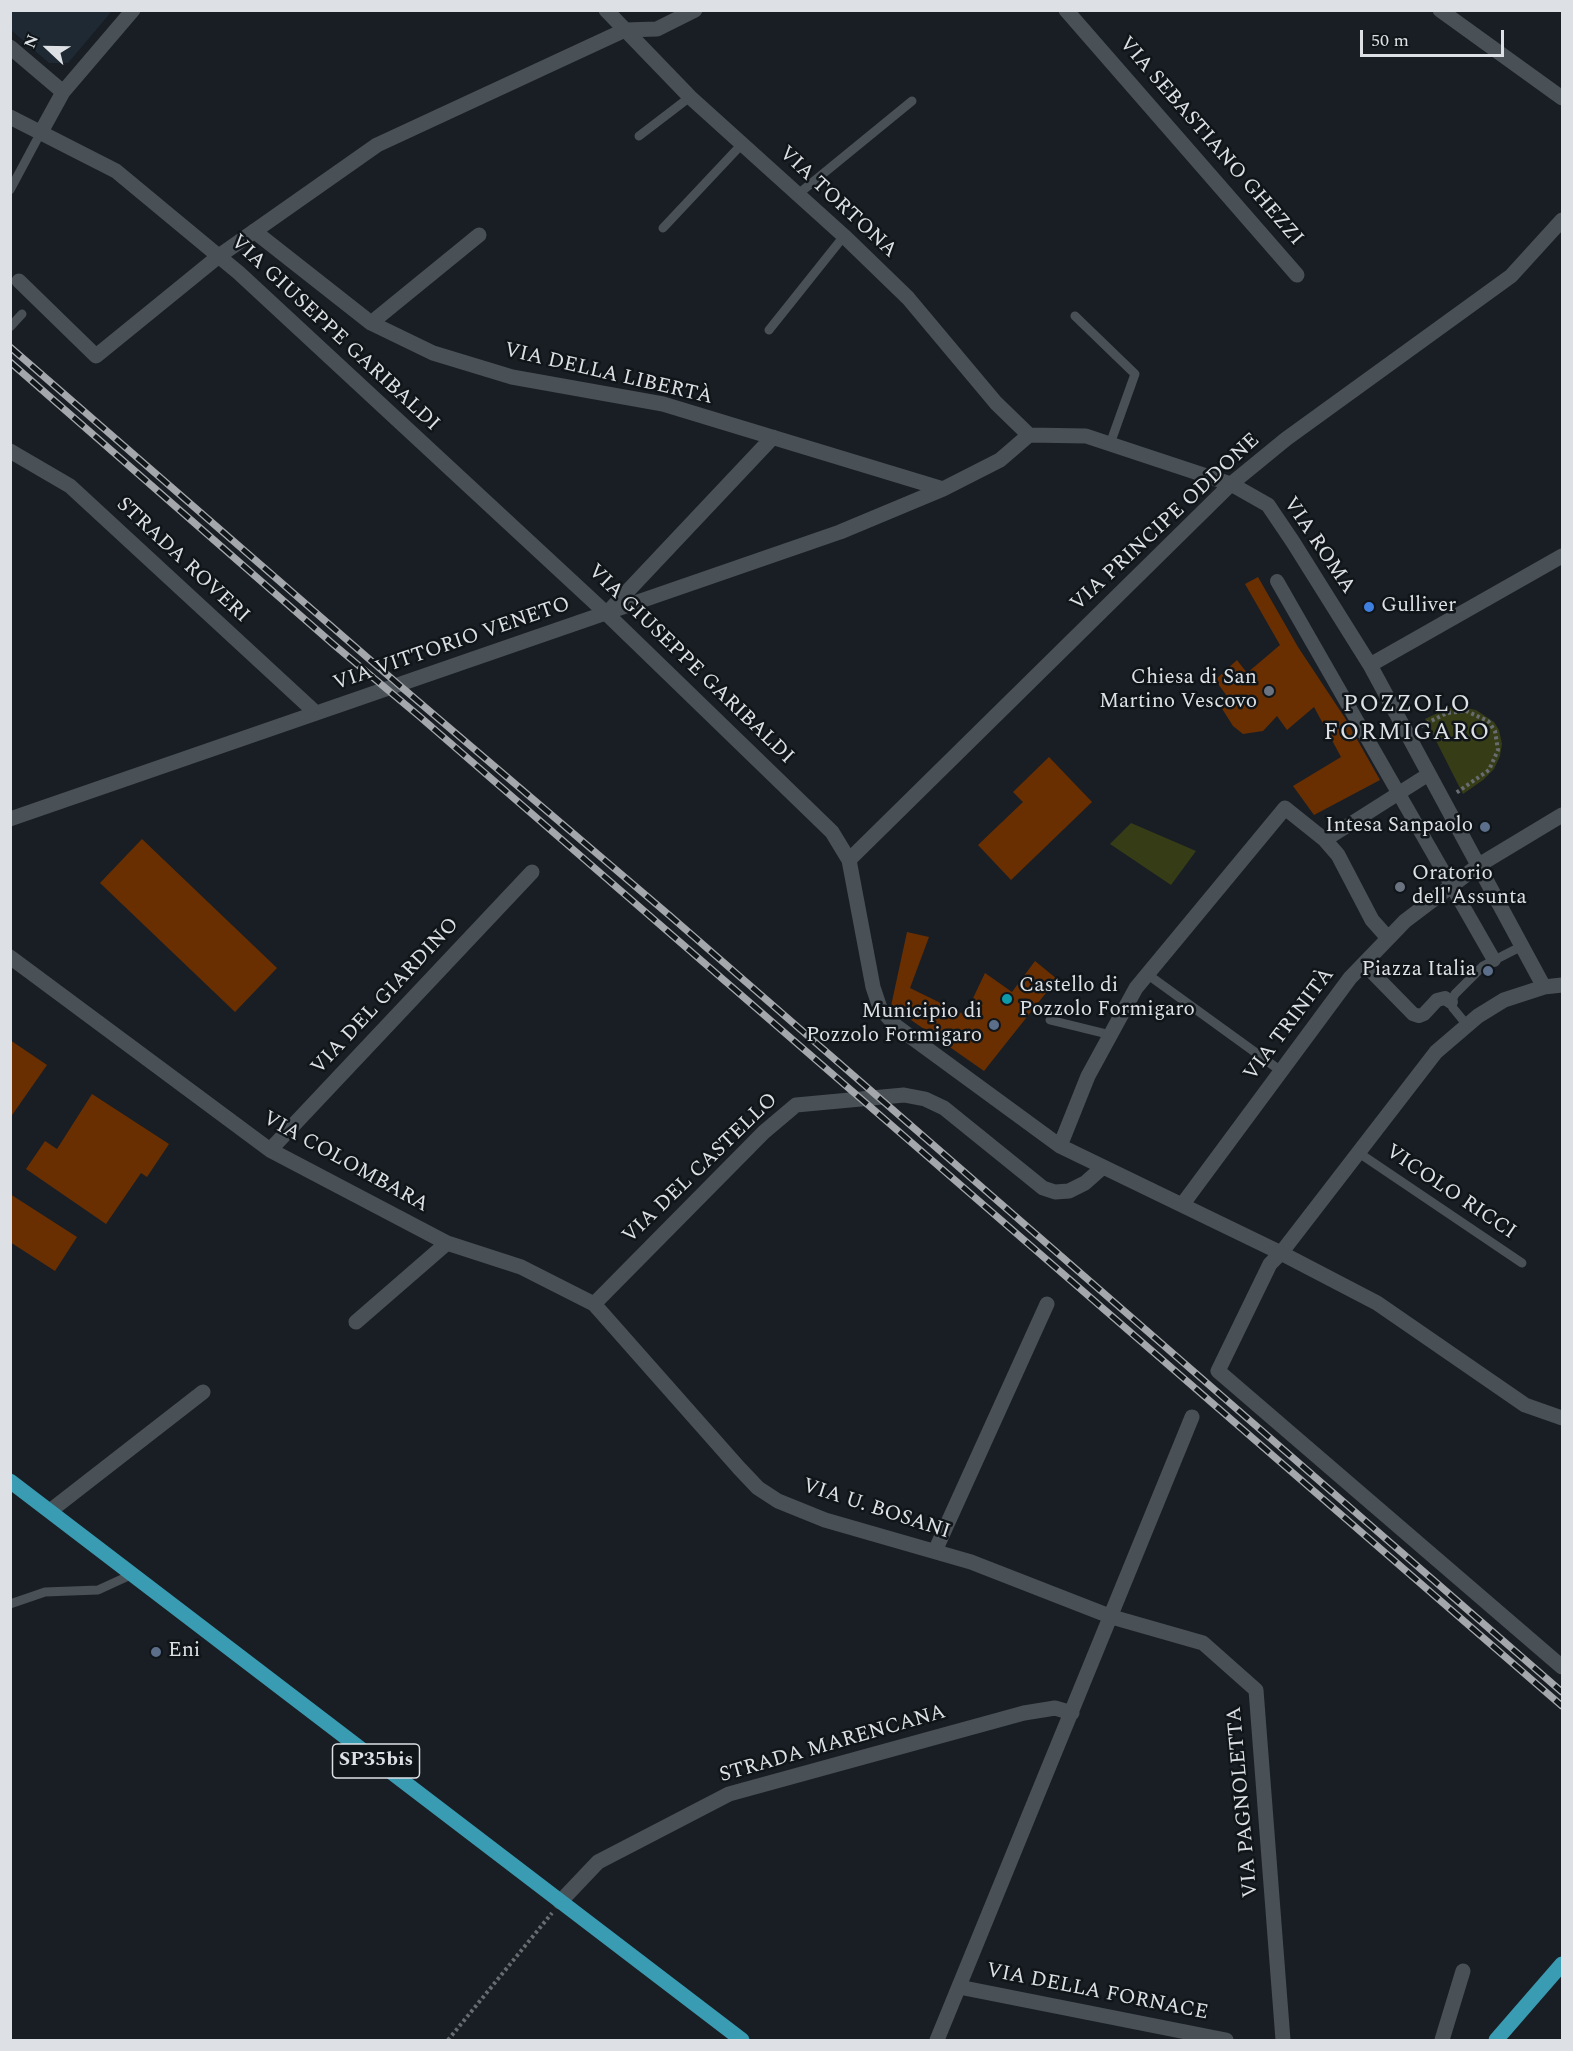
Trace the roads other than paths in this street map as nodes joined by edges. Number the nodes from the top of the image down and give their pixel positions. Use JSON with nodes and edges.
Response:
{"nodes":[{"id":1,"x":133,"y":10,"type":"edge"},
{"id":2,"x":606,"y":10,"type":"edge"},
{"id":3,"x":695,"y":10,"type":"edge"},
{"id":4,"x":1066,"y":10,"type":"edge"},
{"id":5,"x":1440,"y":10,"type":"edge"},
{"id":6,"x":625,"y":30,"type":"junction"},
{"id":7,"x":10,"y":47,"type":"edge"},
{"id":8,"x":63,"y":92,"type":"junction"},
{"id":9,"x":690,"y":97,"type":"junction"},
{"id":10,"x":1563,"y":98,"type":"edge"},
{"id":11,"x":912,"y":101,"type":"dead end"},
{"id":12,"x":10,"y":117,"type":"edge"},
{"id":13,"x":41,"y":132,"type":"junction"},
{"id":14,"x":639,"y":136,"type":"dead end"},
{"id":15,"x":742,"y":144,"type":"junction"},
{"id":16,"x":10,"y":190,"type":"edge"},
{"id":17,"x":797,"y":195,"type":"junction"},
{"id":18,"x":1563,"y":220,"type":"edge"},
{"id":19,"x":663,"y":228,"type":"dead end"},
{"id":20,"x":254,"y":231,"type":"junction"},
{"id":21,"x":479,"y":235,"type":"dead end"},
{"id":22,"x":844,"y":236,"type":"junction"},
{"id":23,"x":219,"y":256,"type":"junction"},
{"id":24,"x":1297,"y":275,"type":"dead end"},
{"id":25,"x":19,"y":281,"type":"dead end"},
{"id":26,"x":22,"y":314,"type":"dead end"},
{"id":27,"x":1075,"y":316,"type":"dead end"},
{"id":28,"x":371,"y":323,"type":"junction"},
{"id":29,"x":10,"y":327,"type":"edge"},
{"id":30,"x":769,"y":330,"type":"dead end"},
{"id":31,"x":1029,"y":435,"type":"junction"},
{"id":32,"x":773,"y":437,"type":"junction"},
{"id":33,"x":1110,"y":444,"type":"junction"},
{"id":34,"x":10,"y":451,"type":"edge"},
{"id":35,"x":1231,"y":484,"type":"junction"},
{"id":36,"x":943,"y":489,"type":"junction"},
{"id":37,"x":1563,"y":556,"type":"edge"},
{"id":38,"x":1277,"y":581,"type":"dead end"},
{"id":39,"x":606,"y":614,"type":"junction"},
{"id":40,"x":1370,"y":665,"type":"junction"},
{"id":41,"x":316,"y":713,"type":"junction"},
{"id":42,"x":1429,"y":774,"type":"junction"},
{"id":43,"x":1399,"y":794,"type":"junction"},
{"id":44,"x":1563,"y":815,"type":"edge"},
{"id":45,"x":10,"y":819,"type":"edge"},
{"id":46,"x":1325,"y":840,"type":"junction"},
{"id":47,"x":849,"y":860,"type":"junction"},
{"id":48,"x":1479,"y":866,"type":"junction"},
{"id":49,"x":532,"y":872,"type":"dead end"},
{"id":50,"x":1452,"y":886,"type":"junction"},
{"id":51,"x":1388,"y":938,"type":"junction"},
{"id":52,"x":1522,"y":946,"type":"junction"},
{"id":53,"x":10,"y":957,"type":"edge"},
{"id":54,"x":1494,"y":960,"type":"junction"},
{"id":55,"x":1364,"y":964,"type":"junction"},
{"id":56,"x":1148,"y":974,"type":"junction"},
{"id":57,"x":1563,"y":985,"type":"edge"},
{"id":58,"x":1544,"y":987,"type":"junction"},
{"id":59,"x":1451,"y":1002,"type":"junction"},
{"id":60,"x":1050,"y":1020,"type":"dead end"},
{"id":61,"x":1467,"y":1025,"type":"junction"},
{"id":62,"x":1111,"y":1035,"type":"junction"},
{"id":63,"x":1281,"y":1071,"type":"junction"},
{"id":64,"x":1060,"y":1146,"type":"junction"},
{"id":65,"x":270,"y":1150,"type":"junction"},
{"id":66,"x":1359,"y":1153,"type":"junction"},
{"id":67,"x":1102,"y":1167,"type":"junction"},
{"id":68,"x":1182,"y":1205,"type":"junction"},
{"id":69,"x":447,"y":1243,"type":"junction"},
{"id":70,"x":1281,"y":1253,"type":"junction"},
{"id":71,"x":1522,"y":1263,"type":"dead end"},
{"id":72,"x":594,"y":1304,"type":"junction"},
{"id":73,"x":1047,"y":1304,"type":"dead end"},
{"id":74,"x":356,"y":1322,"type":"dead end"},
{"id":75,"x":203,"y":1392,"type":"dead end"},
{"id":76,"x":1192,"y":1417,"type":"dead end"},
{"id":77,"x":1563,"y":1418,"type":"edge"},
{"id":78,"x":10,"y":1481,"type":"edge"},
{"id":79,"x":50,"y":1511,"type":"junction"},
{"id":80,"x":935,"y":1551,"type":"junction"},
{"id":81,"x":133,"y":1574,"type":"junction"},
{"id":82,"x":10,"y":1604,"type":"edge"},
{"id":83,"x":1112,"y":1617,"type":"junction"},
{"id":84,"x":1563,"y":1667,"type":"edge"},
{"id":85,"x":1072,"y":1713,"type":"junction"},
{"id":86,"x":560,"y":1902,"type":"junction"},
{"id":87,"x":1563,"y":1964,"type":"edge"},
{"id":88,"x":1463,"y":1971,"type":"dead end"},
{"id":89,"x":959,"y":1987,"type":"junction"},
{"id":90,"x":742,"y":2040,"type":"edge"},
{"id":91,"x":937,"y":2040,"type":"edge"},
{"id":92,"x":1226,"y":2040,"type":"edge"},
{"id":93,"x":1283,"y":2040,"type":"edge"},
{"id":94,"x":1442,"y":2040,"type":"edge"},
{"id":95,"x":1496,"y":2040,"type":"edge"}],
"edges":[{"from":1,"to":8,"type":"street"},
{"from":2,"to":6,"type":"street","name":"VIA TORTONA"},
{"from":3,"to":6,"type":"street"},
{"from":4,"to":24,"type":"street","name":"VIA SEBASTIANO GHEZZI"},
{"from":5,"to":10,"type":"street"},
{"from":6,"to":9,"type":"street","name":"VIA TORTONA"},
{"from":6,"to":20,"type":"street"},
{"from":7,"to":8,"type":"street"},
{"from":8,"to":13,"type":"street"},
{"from":9,"to":14,"type":"lane"},
{"from":9,"to":15,"type":"street","name":"VIA TORTONA"},
{"from":11,"to":17,"type":"lane"},
{"from":12,"to":13,"type":"street","name":"VIA GIUSEPPE GARIBALDI"},
{"from":13,"to":16,"type":"lane"},
{"from":13,"to":23,"type":"street","name":"VIA GIUSEPPE GARIBALDI"},
{"from":15,"to":17,"type":"street","name":"VIA TORTONA"},
{"from":15,"to":19,"type":"lane"},
{"from":17,"to":22,"type":"street","name":"VIA TORTONA"},
{"from":18,"to":35,"type":"street","name":"VIA PRINCIPE ODDONE"},
{"from":20,"to":23,"type":"street"},
{"from":20,"to":28,"type":"street","name":"VIA DELLA LIBERTÀ"},
{"from":21,"to":28,"type":"street"},
{"from":22,"to":30,"type":"lane"},
{"from":22,"to":31,"type":"street","name":"VIA TORTONA"},
{"from":23,"to":25,"type":"street"},
{"from":23,"to":39,"type":"street","name":"VIA GIUSEPPE GARIBALDI"},
{"from":26,"to":29,"type":"lane"},
{"from":27,"to":33,"type":"lane"},
{"from":28,"to":32,"type":"street","name":"VIA DELLA LIBERTÀ"},
{"from":31,"to":33,"type":"street","name":"VIA ROMA"},
{"from":31,"to":36,"type":"street","name":"VIA VITTORIO VENETO"},
{"from":32,"to":36,"type":"street","name":"VIA DELLA LIBERTÀ"},
{"from":32,"to":39,"type":"street"},
{"from":33,"to":35,"type":"street","name":"VIA ROMA"},
{"from":34,"to":41,"type":"street","name":"STRADA ROVERI"},
{"from":35,"to":40,"type":"street","name":"VIA ROMA"},
{"from":35,"to":47,"type":"street","name":"VIA PRINCIPE ODDONE"},
{"from":36,"to":39,"type":"street","name":"VIA VITTORIO VENETO"},
{"from":37,"to":40,"type":"street"},
{"from":38,"to":43,"type":"street"},
{"from":39,"to":41,"type":"street","name":"VIA VITTORIO VENETO"},
{"from":39,"to":47,"type":"street","name":"VIA GIUSEPPE GARIBALDI"},
{"from":40,"to":42,"type":"street","name":"VIA ROMA"},
{"from":41,"to":45,"type":"street","name":"VIA VITTORIO VENETO"},
{"from":42,"to":43,"type":"street"},
{"from":42,"to":48,"type":"street","name":"VIA ROMA"},
{"from":43,"to":46,"type":"street"},
{"from":43,"to":50,"type":"street"},
{"from":44,"to":48,"type":"street","name":"VIA TRINITÀ"},
{"from":46,"to":51,"type":"street"},
{"from":46,"to":56,"type":"street"},
{"from":47,"to":64,"type":"street","name":"VIA GIUSEPPE GARIBALDI"},
{"from":48,"to":50,"type":"street","name":"VIA TRINITÀ"},
{"from":48,"to":52,"type":"street","name":"VIA ROMA"},
{"from":49,"to":65,"type":"street","name":"VIA DEL GIARDINO"},
{"from":50,"to":51,"type":"street","name":"VIA TRINITÀ"},
{"from":50,"to":54,"type":"street"},
{"from":51,"to":55,"type":"street","name":"VIA TRINITÀ"},
{"from":52,"to":54,"type":"lane"},
{"from":52,"to":58,"type":"street","name":"VIA ROMA"},
{"from":53,"to":65,"type":"street","name":"VIA COLOMBARA"},
{"from":54,"to":59,"type":"lane"},
{"from":55,"to":59,"type":"street"},
{"from":55,"to":63,"type":"street","name":"VIA TRINITÀ"},
{"from":56,"to":62,"type":"street"},
{"from":56,"to":63,"type":"lane"},
{"from":57,"to":58,"type":"street"},
{"from":58,"to":61,"type":"street"},
{"from":59,"to":61,"type":"lane"},
{"from":60,"to":62,"type":"lane"},
{"from":61,"to":66,"type":"street"},
{"from":62,"to":64,"type":"street"},
{"from":63,"to":68,"type":"street","name":"VIA TRINITÀ"},
{"from":64,"to":67,"type":"street","name":"VIA GIUSEPPE GARIBALDI"},
{"from":65,"to":69,"type":"street","name":"VIA COLOMBARA"},
{"from":66,"to":70,"type":"street"},
{"from":66,"to":71,"type":"lane","name":"VICOLO RICCI"},
{"from":67,"to":68,"type":"street","name":"VIA GIUSEPPE GARIBALDI"},
{"from":67,"to":72,"type":"street","name":"VIA DEL CASTELLO"},
{"from":68,"to":70,"type":"street","name":"VIA GIUSEPPE GARIBALDI"},
{"from":69,"to":72,"type":"street","name":"VIA COLOMBARA"},
{"from":69,"to":74,"type":"street"},
{"from":70,"to":77,"type":"street","name":"VIA GIUSEPPE GARIBALDI"},
{"from":70,"to":84,"type":"street"},
{"from":72,"to":80,"type":"street","name":"VIA U. BOSANI"},
{"from":73,"to":80,"type":"street"},
{"from":75,"to":79,"type":"street"},
{"from":76,"to":83,"type":"street"},
{"from":78,"to":79,"type":"main road","number":"SP35bis"},
{"from":79,"to":81,"type":"main road","number":"SP35bis"},
{"from":80,"to":83,"type":"street","name":"VIA U. BOSANI"},
{"from":81,"to":82,"type":"lane"},
{"from":81,"to":86,"type":"main road","number":"SP35bis"},
{"from":83,"to":85,"type":"street"},
{"from":83,"to":93,"type":"street","name":"VIA PAGNOLETTA"},
{"from":85,"to":86,"type":"street","name":"STRADA MARENCANA"},
{"from":85,"to":89,"type":"street"},
{"from":86,"to":90,"type":"main road","number":"SP35bis"},
{"from":87,"to":95,"type":"main road"},
{"from":88,"to":94,"type":"street"},
{"from":89,"to":91,"type":"street"},
{"from":89,"to":92,"type":"street","name":"VIA DELLA FORNACE"}]}
